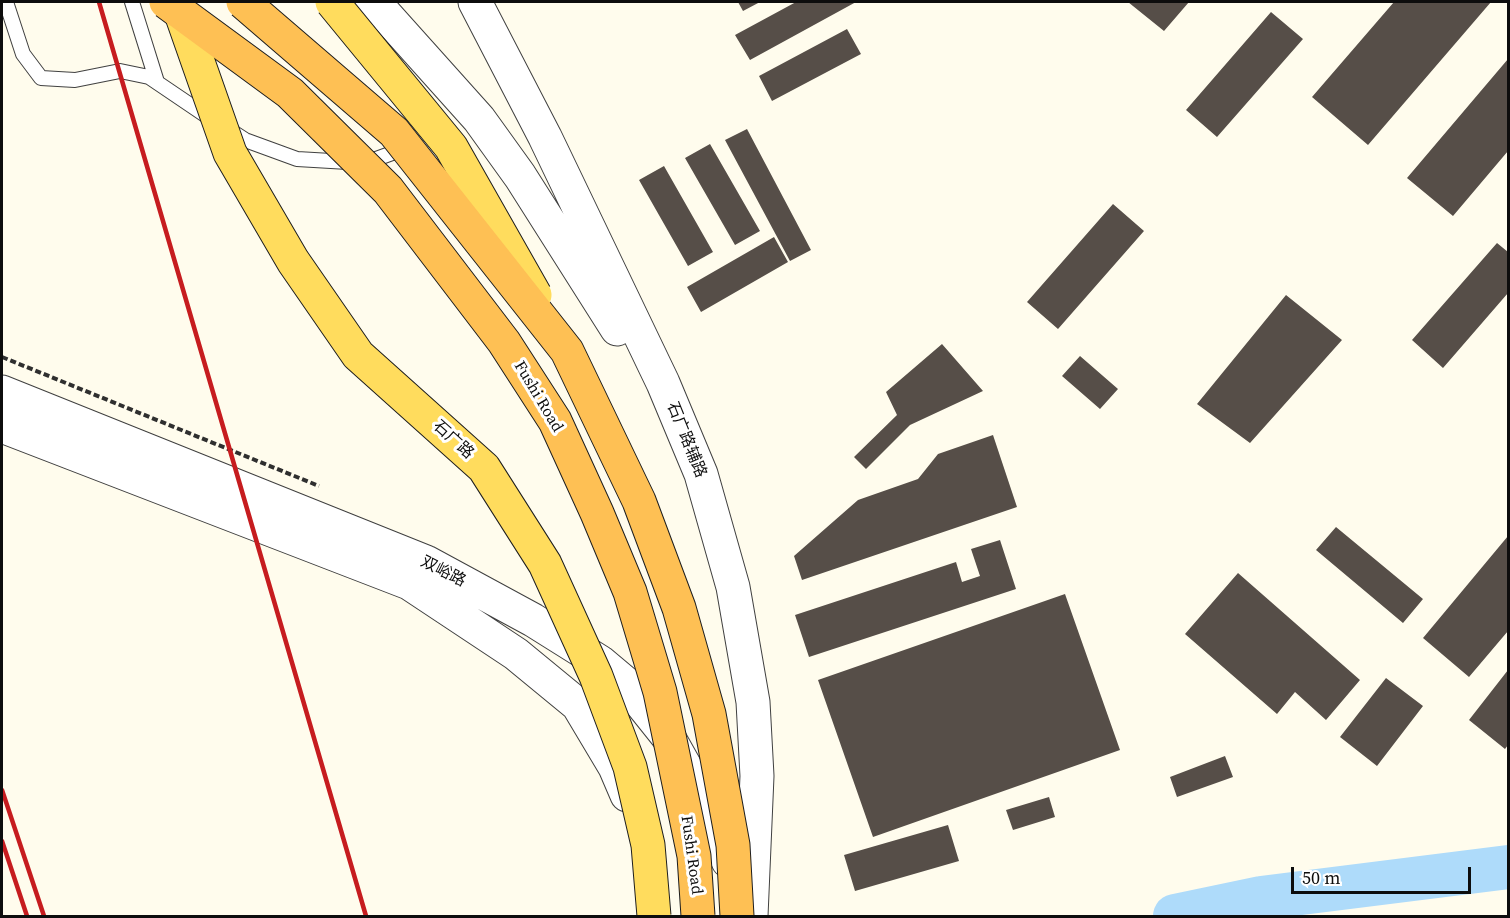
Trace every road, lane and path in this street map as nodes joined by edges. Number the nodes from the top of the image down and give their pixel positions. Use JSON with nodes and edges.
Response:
{"nodes":[{"id":1,"x":6,"y":2,"type":"edge"},
{"id":2,"x":132,"y":2,"type":"edge"},
{"id":3,"x":166,"y":2,"type":"edge"},
{"id":4,"x":177,"y":2,"type":"edge"},
{"id":5,"x":243,"y":2,"type":"edge"},
{"id":6,"x":332,"y":2,"type":"edge"},
{"id":7,"x":370,"y":2,"type":"edge"},
{"id":8,"x":475,"y":2,"type":"edge"},
{"id":9,"x":157,"y":82,"type":"junction"},
{"id":10,"x":523,"y":95,"type":"junction"},
{"id":11,"x":458,"y":108,"type":"junction"},
{"id":12,"x":567,"y":351,"type":"junction"},
{"id":13,"x":2,"y":392,"type":"edge"},
{"id":14,"x":2,"y":426,"type":"edge"},
{"id":15,"x":669,"y":738,"type":"junction"},
{"id":16,"x":654,"y":916,"type":"edge"},
{"id":17,"x":661,"y":916,"type":"edge"},
{"id":18,"x":698,"y":916,"type":"edge"},
{"id":19,"x":738,"y":916,"type":"edge"},
{"id":20,"x":751,"y":916,"type":"edge"}],
"edges":[{"from":1,"to":9,"type":"lane"},
{"from":2,"to":9,"type":"lane"},
{"from":3,"to":18,"type":"highway","name":"Fushi Road","bridge":true},
{"from":4,"to":16,"type":"main road","name":"石广路","bridge":true},
{"from":5,"to":12,"type":"highway","bridge":true},
{"from":6,"to":12,"type":"main road","bridge":true},
{"from":7,"to":11,"type":"street","name":"石广路辅路"},
{"from":8,"to":10,"type":"street","name":"石广路辅路"},
{"from":9,"to":11,"type":"lane"},
{"from":10,"to":11,"type":"street"},
{"from":10,"to":20,"type":"street","name":"石广路辅路"},
{"from":11,"to":15,"type":"street","name":"石广路辅路"},
{"from":12,"to":19,"type":"highway","bridge":true},
{"from":13,"to":15,"type":"street","name":"双峪路"},
{"from":14,"to":17,"type":"street","name":"双峪路"},
{"from":15,"to":19,"type":"street","name":"双峪路"}]}
